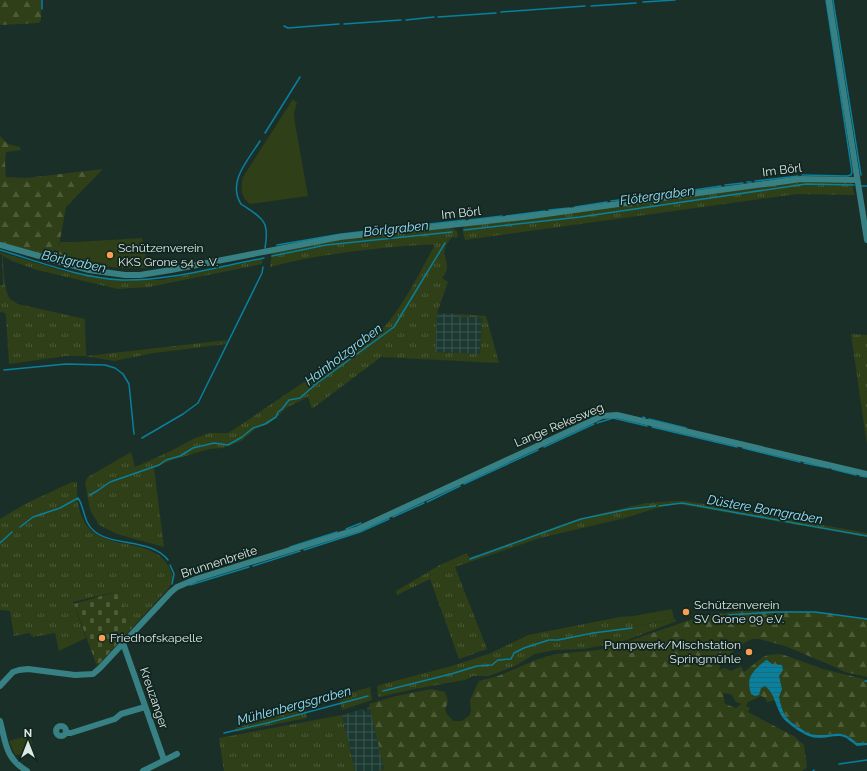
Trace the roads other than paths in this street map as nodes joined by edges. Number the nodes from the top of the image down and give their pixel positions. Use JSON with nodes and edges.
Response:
{"nodes":[{"id":1,"x":829,"y":0,"type":"edge"},
{"id":2,"x":857,"y":180,"type":"junction"},
{"id":3,"x":867,"y":240,"type":"edge"},
{"id":4,"x":0,"y":245,"type":"edge"},
{"id":5,"x":867,"y":474,"type":"edge"},
{"id":6,"x":342,"y":535,"type":"joint"},
{"id":7,"x":123,"y":643,"type":"junction"},
{"id":8,"x":0,"y":686,"type":"edge"},
{"id":9,"x":145,"y":707,"type":"junction"},
{"id":10,"x":0,"y":721,"type":"edge"},
{"id":11,"x":66,"y":733,"type":"dead end"},
{"id":12,"x":3,"y":743,"type":"edge"},
{"id":13,"x":177,"y":754,"type":"dead end"},
{"id":14,"x":164,"y":760,"type":"junction"},
{"id":15,"x":27,"y":771,"type":"edge"},
{"id":16,"x":143,"y":771,"type":"edge"}],
"edges":[{"from":1,"to":2,"type":"street"},
{"from":2,"to":3,"type":"street"},
{"from":2,"to":4,"type":"street","name":"Im Börl"},
{"from":5,"to":6,"type":"street","name":"Lange Rekesweg"},
{"from":6,"to":7,"type":"street","name":"Brunnenbreite"},
{"from":7,"to":8,"type":"street","name":"Brunnenbreite"},
{"from":7,"to":9,"type":"street","name":"Kreuzanger"},
{"from":9,"to":11,"type":"street"},
{"from":9,"to":14,"type":"street","name":"Kreuzanger"},
{"from":10,"to":12,"type":"street"},
{"from":12,"to":15,"type":"street"},
{"from":13,"to":14,"type":"street"},
{"from":14,"to":16,"type":"street"}]}
